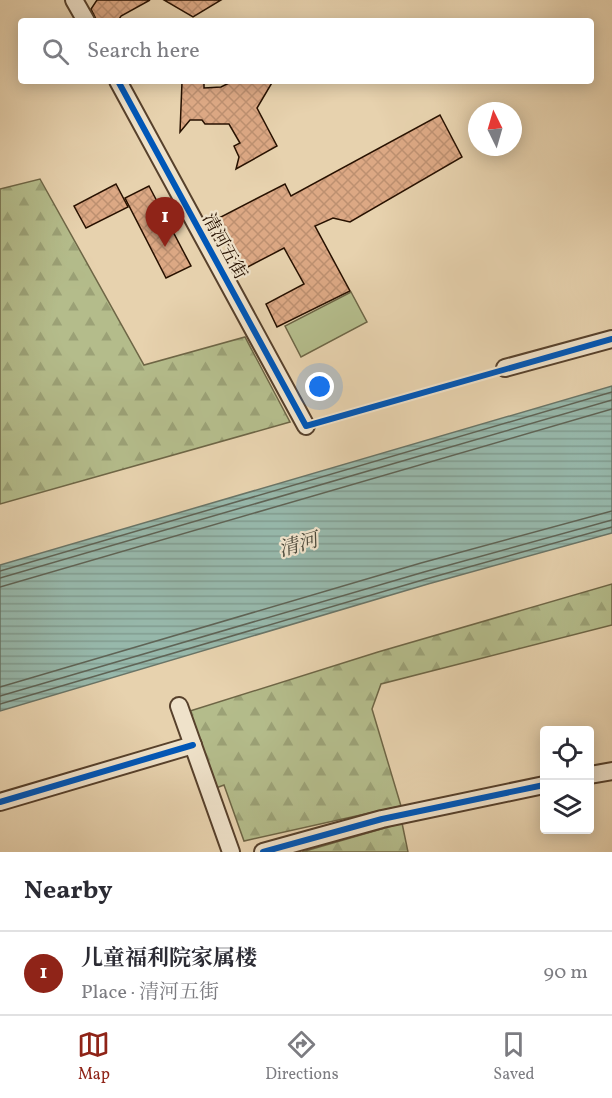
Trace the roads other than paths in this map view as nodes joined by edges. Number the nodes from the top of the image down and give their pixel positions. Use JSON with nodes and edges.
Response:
{"nodes":[{"id":1,"x":74,"y":0,"type":"edge"},
{"id":2,"x":84,"y":18,"type":"edge"},
{"id":3,"x":120,"y":84,"type":"edge"},
{"id":4,"x":612,"y":339,"type":"edge"},
{"id":5,"x":505,"y":368,"type":"dead end"},
{"id":6,"x":306,"y":426,"type":"dead end"},
{"id":7,"x":178,"y":706,"type":"dead end"},
{"id":8,"x":193,"y":745,"type":"junction"},
{"id":9,"x":612,"y":771,"type":"edge"},
{"id":10,"x":594,"y":774,"type":"edge"},
{"id":11,"x":540,"y":786,"type":"edge"},
{"id":12,"x":0,"y":802,"type":"edge"},
{"id":13,"x":231,"y":852,"type":"edge"},
{"id":14,"x":263,"y":852,"type":"edge"}],
"edges":[{"from":1,"to":2,"type":"street"},
{"from":3,"to":6,"type":"street","name":"清河五街"},
{"from":4,"to":5,"type":"street"},
{"from":7,"to":8,"type":"street"},
{"from":8,"to":12,"type":"street"},
{"from":8,"to":13,"type":"street"},
{"from":9,"to":10,"type":"street"},
{"from":11,"to":14,"type":"street"}]}
